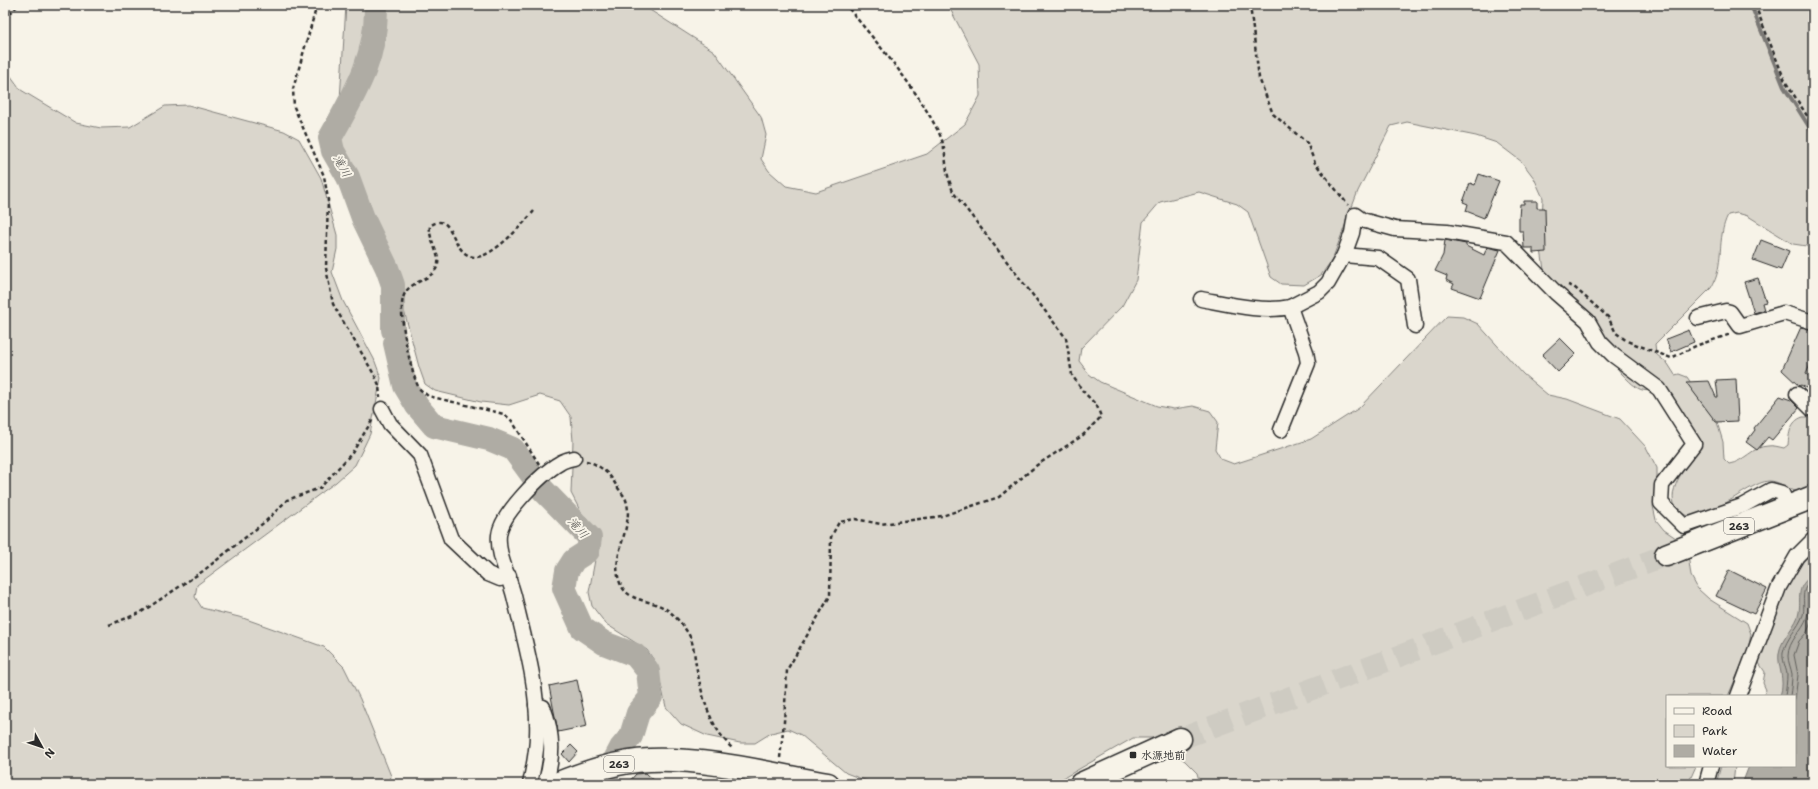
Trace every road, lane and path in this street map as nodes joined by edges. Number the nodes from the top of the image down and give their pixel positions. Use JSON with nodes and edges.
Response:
{"nodes":[{"id":1,"x":18,"y":5,"type":"edge"},
{"id":2,"x":317,"y":5,"type":"edge"},
{"id":3,"x":846,"y":5,"type":"edge"},
{"id":4,"x":1250,"y":5,"type":"edge"},
{"id":5,"x":1756,"y":5,"type":"edge"},
{"id":6,"x":5,"y":19,"type":"edge"},
{"id":7,"x":1813,"y":125,"type":"edge"},
{"id":8,"x":534,"y":211,"type":"dead end"},
{"id":9,"x":1355,"y":215,"type":"junction"},
{"id":10,"x":1344,"y":255,"type":"junction"},
{"id":11,"x":1566,"y":284,"type":"dead end"},
{"id":12,"x":1201,"y":299,"type":"dead end"},
{"id":13,"x":1290,"y":307,"type":"junction"},
{"id":14,"x":1698,"y":318,"type":"dead end"},
{"id":15,"x":1813,"y":322,"type":"edge"},
{"id":16,"x":1415,"y":326,"type":"dead end"},
{"id":17,"x":1740,"y":326,"type":"junction"},
{"id":18,"x":1797,"y":394,"type":"dead end"},
{"id":19,"x":382,"y":409,"type":"junction"},
{"id":20,"x":1813,"y":410,"type":"edge"},
{"id":21,"x":1282,"y":430,"type":"dead end"},
{"id":22,"x":574,"y":458,"type":"joint"},
{"id":23,"x":545,"y":473,"type":"junction"},
{"id":24,"x":1813,"y":497,"type":"edge"},
{"id":25,"x":1788,"y":506,"type":"junction"},
{"id":26,"x":1813,"y":540,"type":"edge"},
{"id":27,"x":1666,"y":555,"type":"tunnel mouth"},
{"id":28,"x":509,"y":576,"type":"junction"},
{"id":29,"x":109,"y":625,"type":"dead end"},
{"id":30,"x":1738,"y":695,"type":"edge"},
{"id":31,"x":536,"y":705,"type":"junction"},
{"id":32,"x":1180,"y":739,"type":"tunnel mouth"},
{"id":33,"x":1711,"y":767,"type":"edge"},
{"id":34,"x":746,"y":769,"type":"junction"},
{"id":35,"x":778,"y":775,"type":"junction"},
{"id":36,"x":530,"y":784,"type":"edge"},
{"id":37,"x":545,"y":784,"type":"edge"},
{"id":38,"x":556,"y":784,"type":"edge"},
{"id":39,"x":828,"y":784,"type":"edge"},
{"id":40,"x":1081,"y":784,"type":"edge"},
{"id":41,"x":1706,"y":784,"type":"edge"}],
"edges":[{"from":1,"to":6,"type":"path"},
{"from":2,"to":19,"type":"path"},
{"from":3,"to":35,"type":"path"},
{"from":4,"to":9,"type":"path"},
{"from":5,"to":7,"type":"path"},
{"from":8,"to":23,"type":"path"},
{"from":9,"to":10,"type":"street"},
{"from":9,"to":25,"type":"street"},
{"from":10,"to":13,"type":"street"},
{"from":10,"to":16,"type":"street"},
{"from":11,"to":17,"type":"path"},
{"from":12,"to":13,"type":"street"},
{"from":13,"to":21,"type":"street"},
{"from":14,"to":17,"type":"street"},
{"from":15,"to":17,"type":"street"},
{"from":18,"to":20,"type":"street"},
{"from":19,"to":28,"type":"street"},
{"from":19,"to":29,"type":"path"},
{"from":22,"to":23,"type":"street"},
{"from":22,"to":34,"type":"path"},
{"from":23,"to":28,"type":"street"},
{"from":24,"to":25,"type":"highway","number":"263"},
{"from":25,"to":27,"type":"highway","number":"263"},
{"from":26,"to":30,"type":"street"},
{"from":28,"to":31,"type":"street"},
{"from":31,"to":36,"type":"street"},
{"from":31,"to":37,"type":"street"},
{"from":32,"to":40,"type":"highway"},
{"from":33,"to":41,"type":"street"},
{"from":34,"to":35,"type":"highway","number":"263"},
{"from":34,"to":38,"type":"highway","number":"263"},
{"from":35,"to":39,"type":"highway","number":"263"}]}
